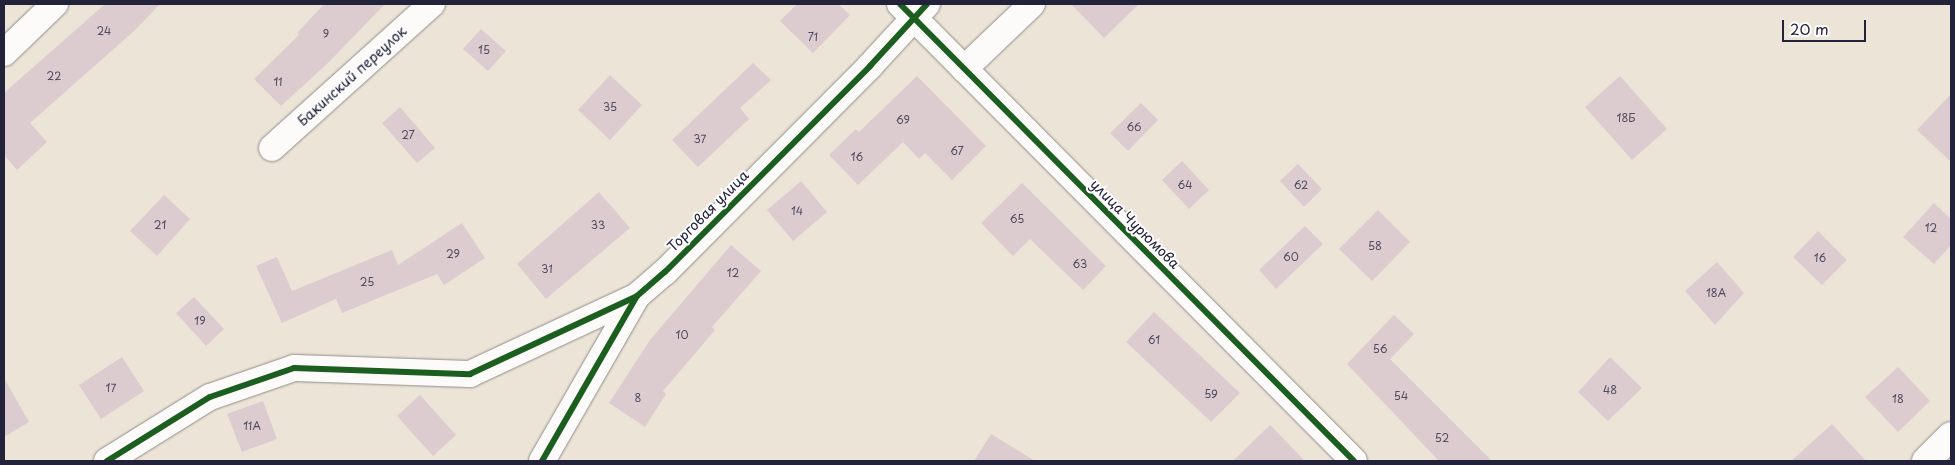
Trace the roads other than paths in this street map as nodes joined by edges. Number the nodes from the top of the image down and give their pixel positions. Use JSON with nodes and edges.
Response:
{"nodes":[{"id":1,"x":55,"y":4,"type":"edge"},
{"id":2,"x":432,"y":4,"type":"edge"},
{"id":3,"x":1032,"y":4,"type":"edge"},
{"id":4,"x":913,"y":8,"type":"edge"},
{"id":5,"x":4,"y":53,"type":"edge"},
{"id":6,"x":964,"y":69,"type":"junction"},
{"id":7,"x":272,"y":148,"type":"dead end"},
{"id":8,"x":637,"y":296,"type":"junction"},
{"id":9,"x":1951,"y":436,"type":"edge"},
{"id":10,"x":107,"y":461,"type":"edge"},
{"id":11,"x":542,"y":461,"type":"edge"},
{"id":12,"x":1354,"y":461,"type":"edge"},
{"id":13,"x":1926,"y":461,"type":"edge"}],
"edges":[{"from":1,"to":5,"type":"street"},
{"from":2,"to":7,"type":"street","name":"Бакинский переулок"},
{"from":3,"to":6,"type":"street"},
{"from":4,"to":6,"type":"street","name":"улица Чурюмова"},
{"from":4,"to":8,"type":"street","name":"Торговая улица"},
{"from":6,"to":12,"type":"street","name":"улица Чурюмова"},
{"from":8,"to":10,"type":"street"},
{"from":8,"to":11,"type":"street","name":"Торговая улица"},
{"from":9,"to":13,"type":"street"}]}
